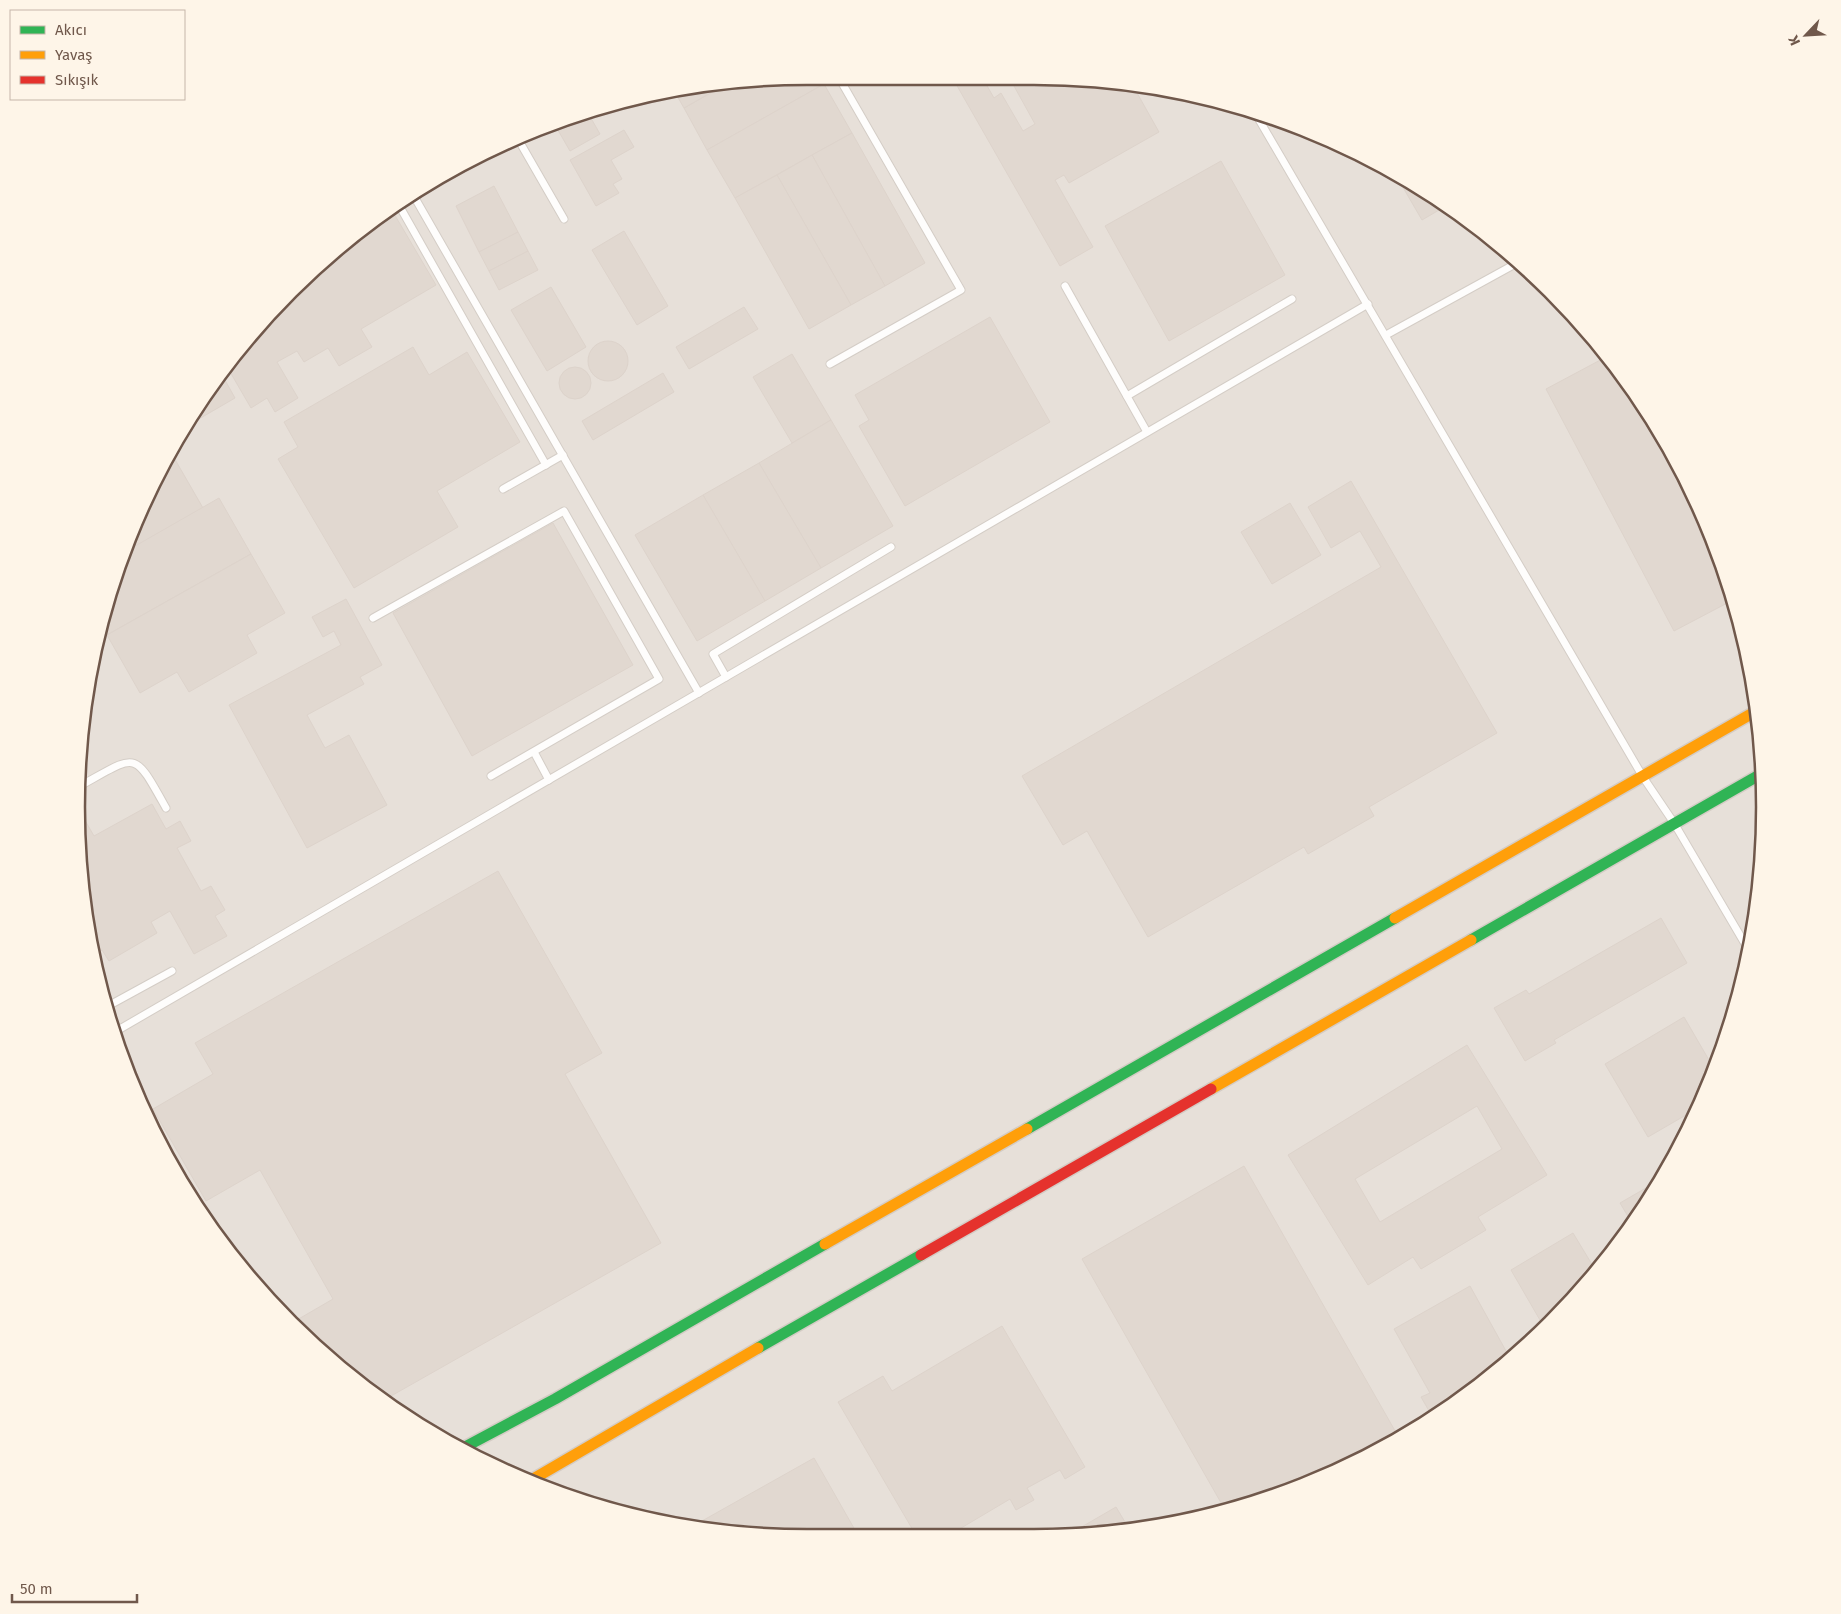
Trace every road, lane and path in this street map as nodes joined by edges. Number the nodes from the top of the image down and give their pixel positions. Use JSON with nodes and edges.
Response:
{"nodes":[{"id":1,"x":843,"y":85,"type":"edge"},
{"id":2,"x":1260,"y":121,"type":"edge"},
{"id":3,"x":521,"y":144,"type":"edge"},
{"id":4,"x":416,"y":200,"type":"edge"},
{"id":5,"x":401,"y":210,"type":"edge"},
{"id":6,"x":564,"y":219,"type":"dead end"},
{"id":7,"x":1512,"y":266,"type":"edge"},
{"id":8,"x":1065,"y":286,"type":"dead end"},
{"id":9,"x":1292,"y":300,"type":"dead end"},
{"id":10,"x":1368,"y":304,"type":"junction"},
{"id":11,"x":1386,"y":335,"type":"junction"},
{"id":12,"x":830,"y":364,"type":"dead end"},
{"id":13,"x":1127,"y":396,"type":"junction"},
{"id":14,"x":1147,"y":432,"type":"junction"},
{"id":15,"x":563,"y":455,"type":"junction"},
{"id":16,"x":546,"y":465,"type":"junction"},
{"id":17,"x":503,"y":489,"type":"dead end"},
{"id":18,"x":891,"y":547,"type":"dead end"},
{"id":19,"x":373,"y":618,"type":"dead end"},
{"id":20,"x":726,"y":677,"type":"junction"},
{"id":21,"x":699,"y":693,"type":"junction"},
{"id":22,"x":1750,"y":715,"type":"edge"},
{"id":23,"x":534,"y":752,"type":"junction"},
{"id":24,"x":491,"y":776,"type":"dead end"},
{"id":25,"x":1643,"y":777,"type":"junction"},
{"id":26,"x":1755,"y":777,"type":"edge"},
{"id":27,"x":549,"y":780,"type":"junction"},
{"id":28,"x":86,"y":783,"type":"edge"},
{"id":29,"x":166,"y":808,"type":"dead end"},
{"id":30,"x":1674,"y":823,"type":"junction"},
{"id":31,"x":1743,"y":941,"type":"edge"},
{"id":32,"x":172,"y":971,"type":"dead end"},
{"id":33,"x":113,"y":1003,"type":"edge"},
{"id":34,"x":120,"y":1030,"type":"edge"},
{"id":35,"x":470,"y":1445,"type":"edge"},
{"id":36,"x":537,"y":1476,"type":"edge"}],
"edges":[{"from":1,"to":12,"type":"lane"},
{"from":2,"to":10,"type":"lane"},
{"from":3,"to":6,"type":"lane"},
{"from":4,"to":15,"type":"lane"},
{"from":5,"to":16,"type":"lane"},
{"from":7,"to":11,"type":"lane"},
{"from":8,"to":13,"type":"lane"},
{"from":9,"to":13,"type":"lane"},
{"from":10,"to":11,"type":"lane"},
{"from":10,"to":14,"type":"lane"},
{"from":11,"to":25,"type":"lane"},
{"from":13,"to":14,"type":"lane"},
{"from":14,"to":20,"type":"lane"},
{"from":15,"to":16,"type":"lane"},
{"from":15,"to":21,"type":"lane"},
{"from":16,"to":17,"type":"lane"},
{"from":18,"to":20,"type":"lane"},
{"from":19,"to":23,"type":"lane"},
{"from":20,"to":21,"type":"lane"},
{"from":21,"to":27,"type":"lane"},
{"from":22,"to":25,"type":"street"},
{"from":23,"to":24,"type":"lane"},
{"from":23,"to":27,"type":"lane"},
{"from":25,"to":30,"type":"lane"},
{"from":25,"to":35,"type":"street"},
{"from":26,"to":30,"type":"street"},
{"from":27,"to":34,"type":"lane"},
{"from":28,"to":29,"type":"lane"},
{"from":30,"to":31,"type":"lane"},
{"from":30,"to":36,"type":"street"},
{"from":32,"to":33,"type":"lane"}]}
